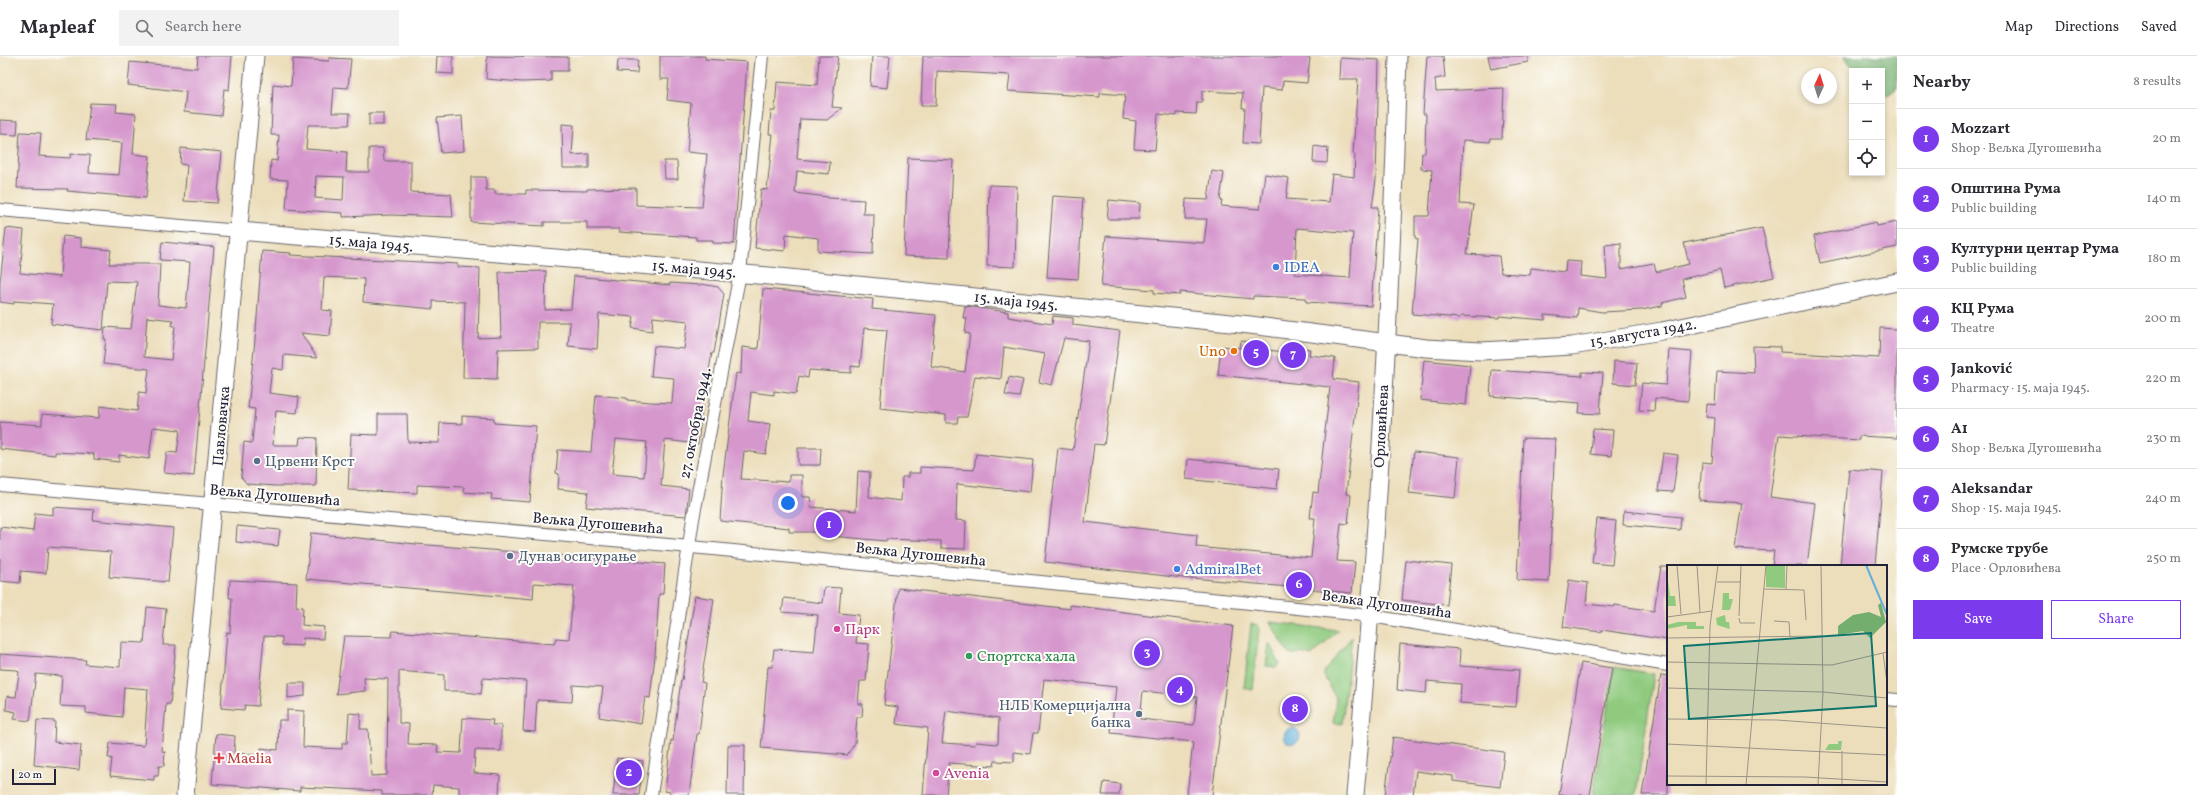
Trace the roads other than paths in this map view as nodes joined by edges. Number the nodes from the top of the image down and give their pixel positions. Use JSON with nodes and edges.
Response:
{"nodes":[{"id":1,"x":255,"y":56,"type":"edge"},
{"id":2,"x":762,"y":56,"type":"edge"},
{"id":3,"x":1398,"y":56,"type":"edge"},
{"id":4,"x":0,"y":210,"type":"edge"},
{"id":5,"x":239,"y":231,"type":"junction"},
{"id":6,"x":740,"y":273,"type":"junction"},
{"id":7,"x":1897,"y":282,"type":"edge"},
{"id":8,"x":1386,"y":343,"type":"junction"},
{"id":9,"x":0,"y":485,"type":"edge"},
{"id":10,"x":213,"y":505,"type":"junction"},
{"id":11,"x":689,"y":547,"type":"junction"},
{"id":12,"x":1371,"y":616,"type":"junction"},
{"id":13,"x":1667,"y":665,"type":"edge"},
{"id":14,"x":1887,"y":699,"type":"edge"},
{"id":15,"x":1897,"y":700,"type":"edge"},
{"id":16,"x":185,"y":795,"type":"edge"},
{"id":17,"x":651,"y":795,"type":"edge"},
{"id":18,"x":1355,"y":795,"type":"edge"}],
"edges":[{"from":1,"to":5,"type":"street","name":"Павловачка"},
{"from":2,"to":6,"type":"street","name":"27. октобра 1944."},
{"from":3,"to":8,"type":"street","name":"Орловићева"},
{"from":4,"to":5,"type":"street","name":"15. маја 1945."},
{"from":5,"to":6,"type":"street","name":"15. маја 1945."},
{"from":5,"to":10,"type":"street","name":"Павловачка"},
{"from":6,"to":8,"type":"street","name":"15. маја 1945."},
{"from":6,"to":11,"type":"street","name":"27. октобра 1944."},
{"from":7,"to":8,"type":"street","name":"15. августа 1942."},
{"from":8,"to":12,"type":"street","name":"Орловићева"},
{"from":9,"to":10,"type":"street","name":"Вељка Дугошевића"},
{"from":10,"to":11,"type":"street","name":"Вељка Дугошевића"},
{"from":10,"to":16,"type":"street","name":"Павловачка"},
{"from":11,"to":12,"type":"street","name":"Вељка Дугошевића"},
{"from":11,"to":17,"type":"street","name":"27. октобра 1944."},
{"from":12,"to":13,"type":"street","name":"Вељка Дугошевића"},
{"from":12,"to":18,"type":"street","name":"Орловићева"},
{"from":14,"to":15,"type":"street"}]}
